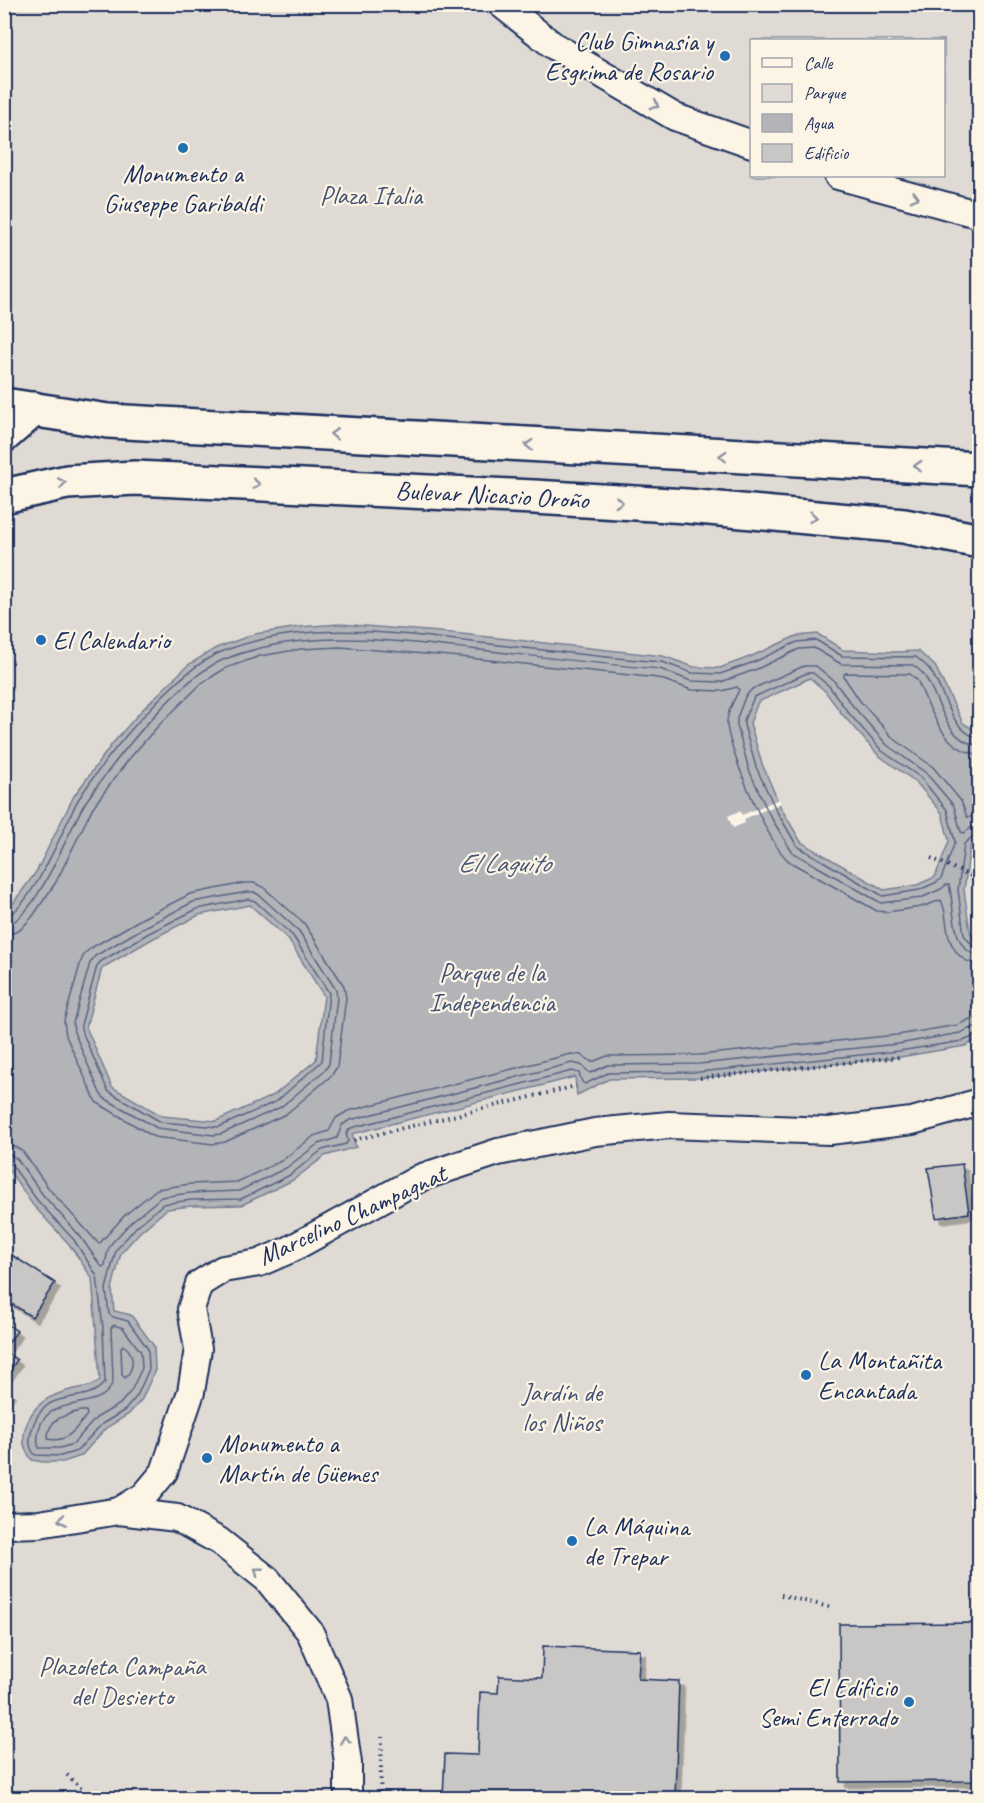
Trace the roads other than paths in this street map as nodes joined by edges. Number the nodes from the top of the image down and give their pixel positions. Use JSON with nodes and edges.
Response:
{"nodes":[{"id":1,"x":501,"y":4,"type":"edge"},
{"id":2,"x":750,"y":143,"type":"edge"},
{"id":3,"x":842,"y":177,"type":"edge"},
{"id":4,"x":980,"y":215,"type":"edge"},
{"id":5,"x":19,"y":407,"type":"edge"},
{"id":6,"x":4,"y":435,"type":"edge"},
{"id":7,"x":980,"y":469,"type":"edge"},
{"id":8,"x":4,"y":496,"type":"edge"},
{"id":9,"x":980,"y":541,"type":"edge"},
{"id":10,"x":980,"y":1102,"type":"edge"},
{"id":11,"x":119,"y":1511,"type":"junction"},
{"id":12,"x":4,"y":1525,"type":"edge"},
{"id":13,"x":348,"y":1798,"type":"edge"}],
"edges":[{"from":1,"to":2,"type":"street","one_way":true},
{"from":3,"to":4,"type":"street","one_way":true},
{"from":5,"to":6,"type":"main road"},
{"from":7,"to":5,"type":"main road","name":"Bulevar Nicasio Oroño","one_way":true},
{"from":8,"to":9,"type":"main road","name":"Bulevar Nicasio Oroño","one_way":true},
{"from":10,"to":11,"type":"street","name":"Marcelino Champagnat"},
{"from":11,"to":12,"type":"street","name":"Marcelino Champagnat","one_way":true},
{"from":13,"to":11,"type":"street","one_way":true}]}
